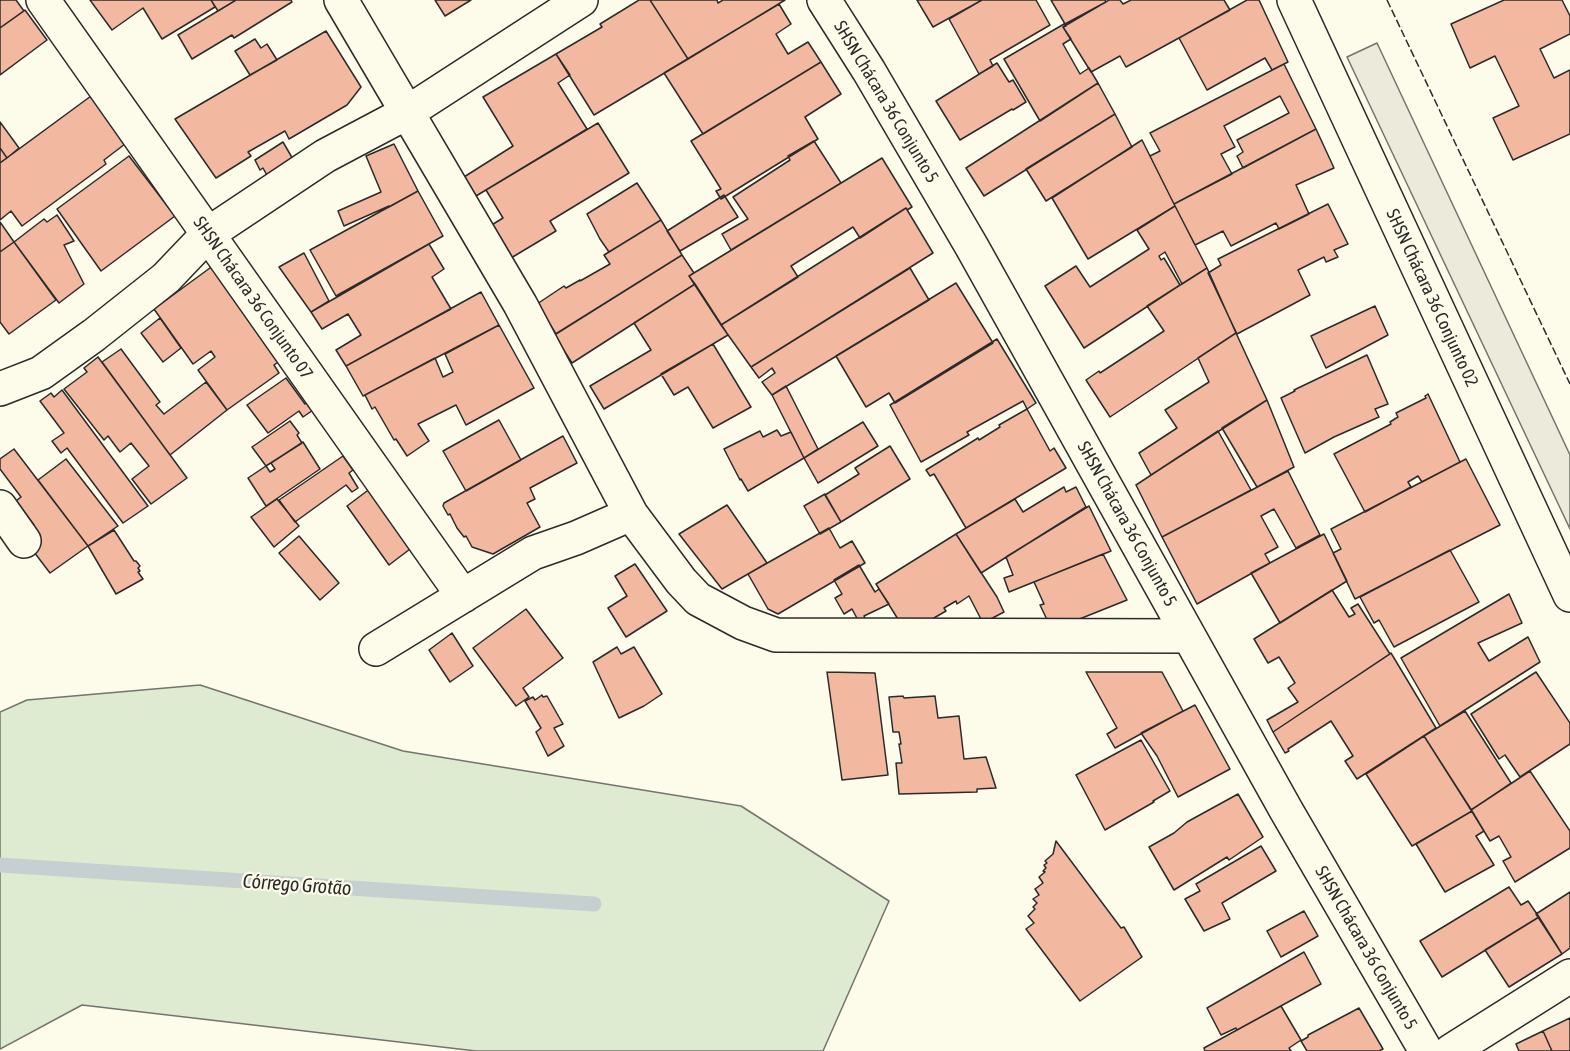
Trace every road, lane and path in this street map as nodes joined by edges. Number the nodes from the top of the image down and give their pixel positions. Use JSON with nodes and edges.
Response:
{"nodes":[{"id":1,"x":43,"y":0,"type":"edge"},
{"id":2,"x":341,"y":0,"type":"edge"},
{"id":3,"x":581,"y":0,"type":"edge"},
{"id":4,"x":824,"y":0,"type":"edge"},
{"id":5,"x":1294,"y":0,"type":"edge"},
{"id":6,"x":408,"y":112,"type":"junction"},
{"id":7,"x":208,"y":234,"type":"junction"},
{"id":8,"x":0,"y":389,"type":"edge"},
{"id":9,"x":0,"y":507,"type":"edge"},
{"id":10,"x":631,"y":514,"type":"junction"},
{"id":11,"x":24,"y":542,"type":"dead end"},
{"id":12,"x":1570,"y":595,"type":"edge"},
{"id":13,"x":463,"y":596,"type":"junction"},
{"id":14,"x":1189,"y":636,"type":"junction"},
{"id":15,"x":376,"y":649,"type":"dead end"},
{"id":16,"x":1570,"y":976,"type":"edge"},
{"id":17,"x":1426,"y":1051,"type":"edge"},
{"id":18,"x":1451,"y":1051,"type":"edge"}],
"edges":[{"from":1,"to":7,"type":"street","name":"SHSN Chácara 36 Conjunto 07"},
{"from":2,"to":6,"type":"street"},
{"from":3,"to":6,"type":"street"},
{"from":4,"to":14,"type":"street","name":"SHSN Chácara 36 Conjunto 5"},
{"from":5,"to":12,"type":"street","name":"SHSN Chácara 36 Conjunto 02"},
{"from":6,"to":7,"type":"street"},
{"from":6,"to":10,"type":"street"},
{"from":7,"to":8,"type":"street"},
{"from":7,"to":13,"type":"street","name":"SHSN Chácara 36 Conjunto 07"},
{"from":9,"to":11,"type":"street"},
{"from":10,"to":13,"type":"street"},
{"from":10,"to":14,"type":"street"},
{"from":13,"to":15,"type":"street"},
{"from":14,"to":17,"type":"street","name":"SHSN Chácara 36 Conjunto 5"},
{"from":16,"to":18,"type":"street"}]}
